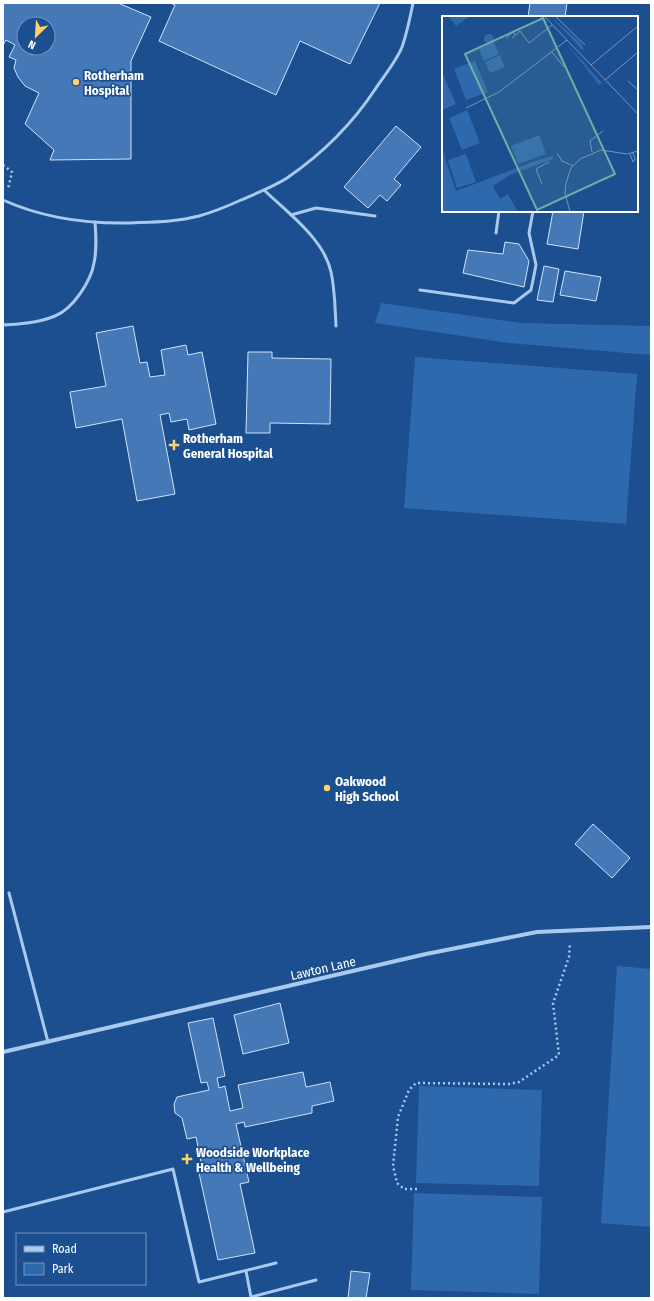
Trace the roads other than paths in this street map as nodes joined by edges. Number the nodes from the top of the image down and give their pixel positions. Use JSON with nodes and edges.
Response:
{"nodes":[{"id":1,"x":413,"y":3,"type":"edge"},
{"id":2,"x":264,"y":190,"type":"junction"},
{"id":3,"x":4,"y":201,"type":"edge"},
{"id":4,"x":499,"y":212,"type":"edge"},
{"id":5,"x":533,"y":212,"type":"edge"},
{"id":6,"x":291,"y":215,"type":"junction"},
{"id":7,"x":374,"y":216,"type":"dead end"},
{"id":8,"x":96,"y":222,"type":"junction"},
{"id":9,"x":496,"y":233,"type":"dead end"},
{"id":10,"x":420,"y":290,"type":"dead end"},
{"id":11,"x":3,"y":326,"type":"edge"},
{"id":12,"x":336,"y":326,"type":"dead end"},
{"id":13,"x":9,"y":893,"type":"dead end"},
{"id":14,"x":651,"y":927,"type":"edge"},
{"id":15,"x":48,"y":1042,"type":"junction"},
{"id":16,"x":3,"y":1052,"type":"edge"},
{"id":17,"x":3,"y":1212,"type":"edge"},
{"id":18,"x":276,"y":1263,"type":"dead end"},
{"id":19,"x":246,"y":1271,"type":"junction"},
{"id":20,"x":316,"y":1280,"type":"dead end"}],
"edges":[{"from":1,"to":2,"type":"lane"},
{"from":2,"to":6,"type":"lane"},
{"from":2,"to":8,"type":"lane"},
{"from":3,"to":8,"type":"lane"},
{"from":4,"to":9,"type":"lane"},
{"from":5,"to":10,"type":"lane"},
{"from":6,"to":7,"type":"lane"},
{"from":6,"to":12,"type":"lane"},
{"from":8,"to":11,"type":"lane"},
{"from":13,"to":15,"type":"lane"},
{"from":14,"to":15,"type":"street","name":"Lawton Lane"},
{"from":15,"to":16,"type":"street","name":"Lawton Lane"},
{"from":17,"to":19,"type":"lane"},
{"from":18,"to":19,"type":"lane"},
{"from":19,"to":20,"type":"lane"}]}
